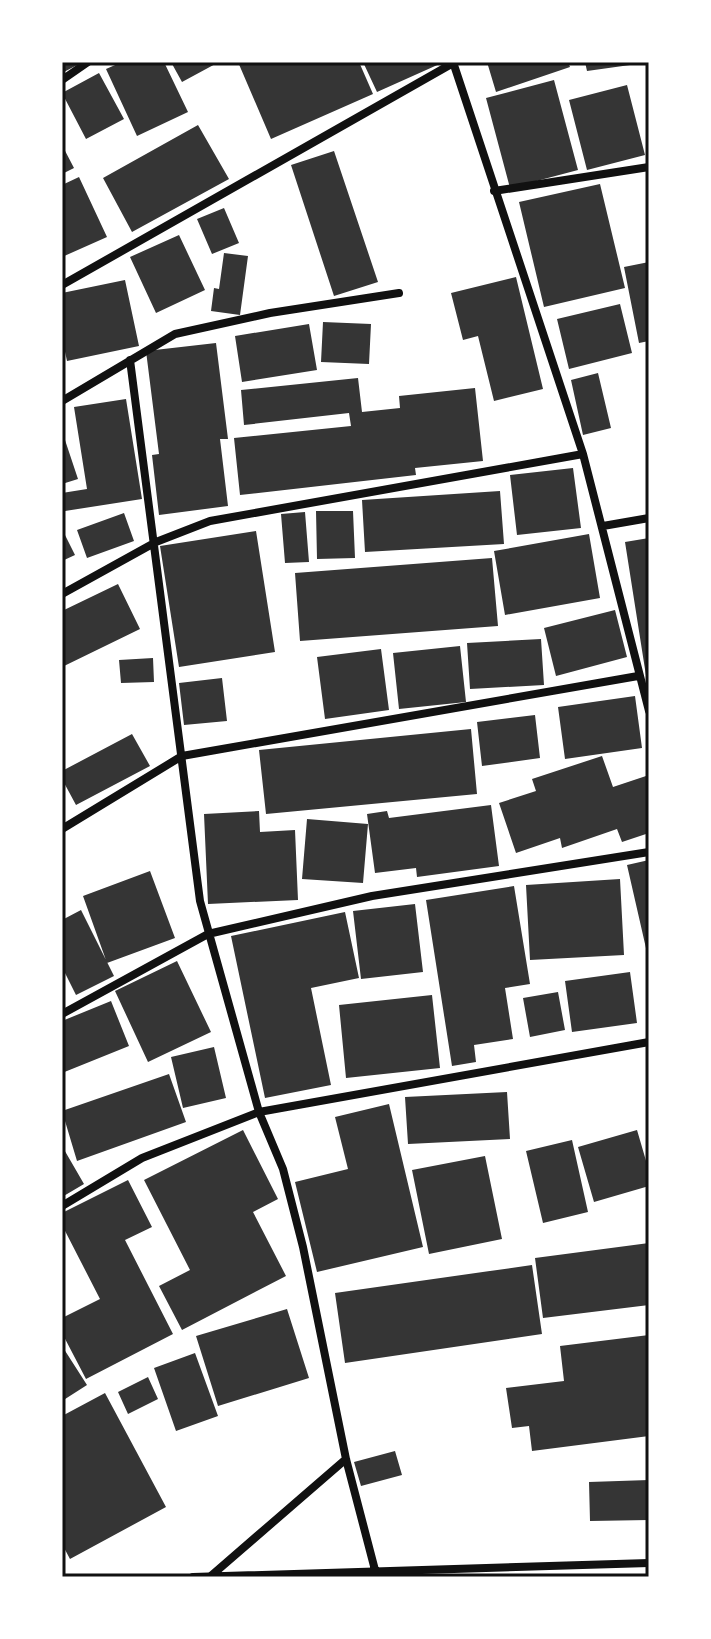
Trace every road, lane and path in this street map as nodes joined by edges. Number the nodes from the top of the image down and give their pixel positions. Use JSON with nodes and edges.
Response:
{"nodes":[{"id":1,"x":88,"y":62,"type":"edge"},
{"id":2,"x":454,"y":62,"type":"edge"},
{"id":3,"x":62,"y":80,"type":"edge"},
{"id":4,"x":649,"y":167,"type":"edge"},
{"id":5,"x":494,"y":191,"type":"junction"},
{"id":6,"x":62,"y":285,"type":"edge"},
{"id":7,"x":399,"y":293,"type":"dead end"},
{"id":8,"x":130,"y":360,"type":"junction"},
{"id":9,"x":62,"y":401,"type":"edge"},
{"id":10,"x":583,"y":454,"type":"junction"},
{"id":11,"x":649,"y":518,"type":"edge"},
{"id":12,"x":603,"y":526,"type":"junction"},
{"id":13,"x":156,"y":542,"type":"junction"},
{"id":14,"x":62,"y":594,"type":"edge"},
{"id":15,"x":638,"y":676,"type":"junction"},
{"id":16,"x":647,"y":696,"type":"edge"},
{"id":17,"x":649,"y":711,"type":"edge"},
{"id":18,"x":182,"y":756,"type":"junction"},
{"id":19,"x":62,"y":829,"type":"edge"},
{"id":20,"x":649,"y":852,"type":"edge"},
{"id":21,"x":208,"y":934,"type":"junction"},
{"id":22,"x":62,"y":1014,"type":"edge"},
{"id":23,"x":649,"y":1042,"type":"edge"},
{"id":24,"x":259,"y":1112,"type":"junction"},
{"id":25,"x":62,"y":1206,"type":"edge"},
{"id":26,"x":346,"y":1459,"type":"junction"},
{"id":27,"x":649,"y":1563,"type":"edge"},
{"id":28,"x":375,"y":1570,"type":"junction"},
{"id":29,"x":211,"y":1575,"type":"junction"},
{"id":30,"x":193,"y":1577,"type":"edge"}],
"edges":[{"from":1,"to":3,"type":"street"},
{"from":2,"to":5,"type":"street"},
{"from":2,"to":6,"type":"street"},
{"from":4,"to":5,"type":"street"},
{"from":5,"to":10,"type":"street"},
{"from":7,"to":8,"type":"street"},
{"from":8,"to":9,"type":"street"},
{"from":8,"to":13,"type":"street"},
{"from":10,"to":12,"type":"street"},
{"from":10,"to":13,"type":"street"},
{"from":11,"to":12,"type":"street"},
{"from":12,"to":15,"type":"street"},
{"from":13,"to":14,"type":"street"},
{"from":13,"to":18,"type":"street"},
{"from":15,"to":16,"type":"street"},
{"from":15,"to":18,"type":"street"},
{"from":16,"to":17,"type":"street"},
{"from":18,"to":19,"type":"street"},
{"from":18,"to":21,"type":"street"},
{"from":20,"to":21,"type":"street"},
{"from":21,"to":22,"type":"street"},
{"from":21,"to":24,"type":"street"},
{"from":23,"to":24,"type":"street"},
{"from":24,"to":25,"type":"street"},
{"from":24,"to":26,"type":"street"},
{"from":26,"to":28,"type":"street"},
{"from":26,"to":29,"type":"street"},
{"from":27,"to":28,"type":"street"},
{"from":28,"to":29,"type":"street"},
{"from":29,"to":30,"type":"street"}]}
